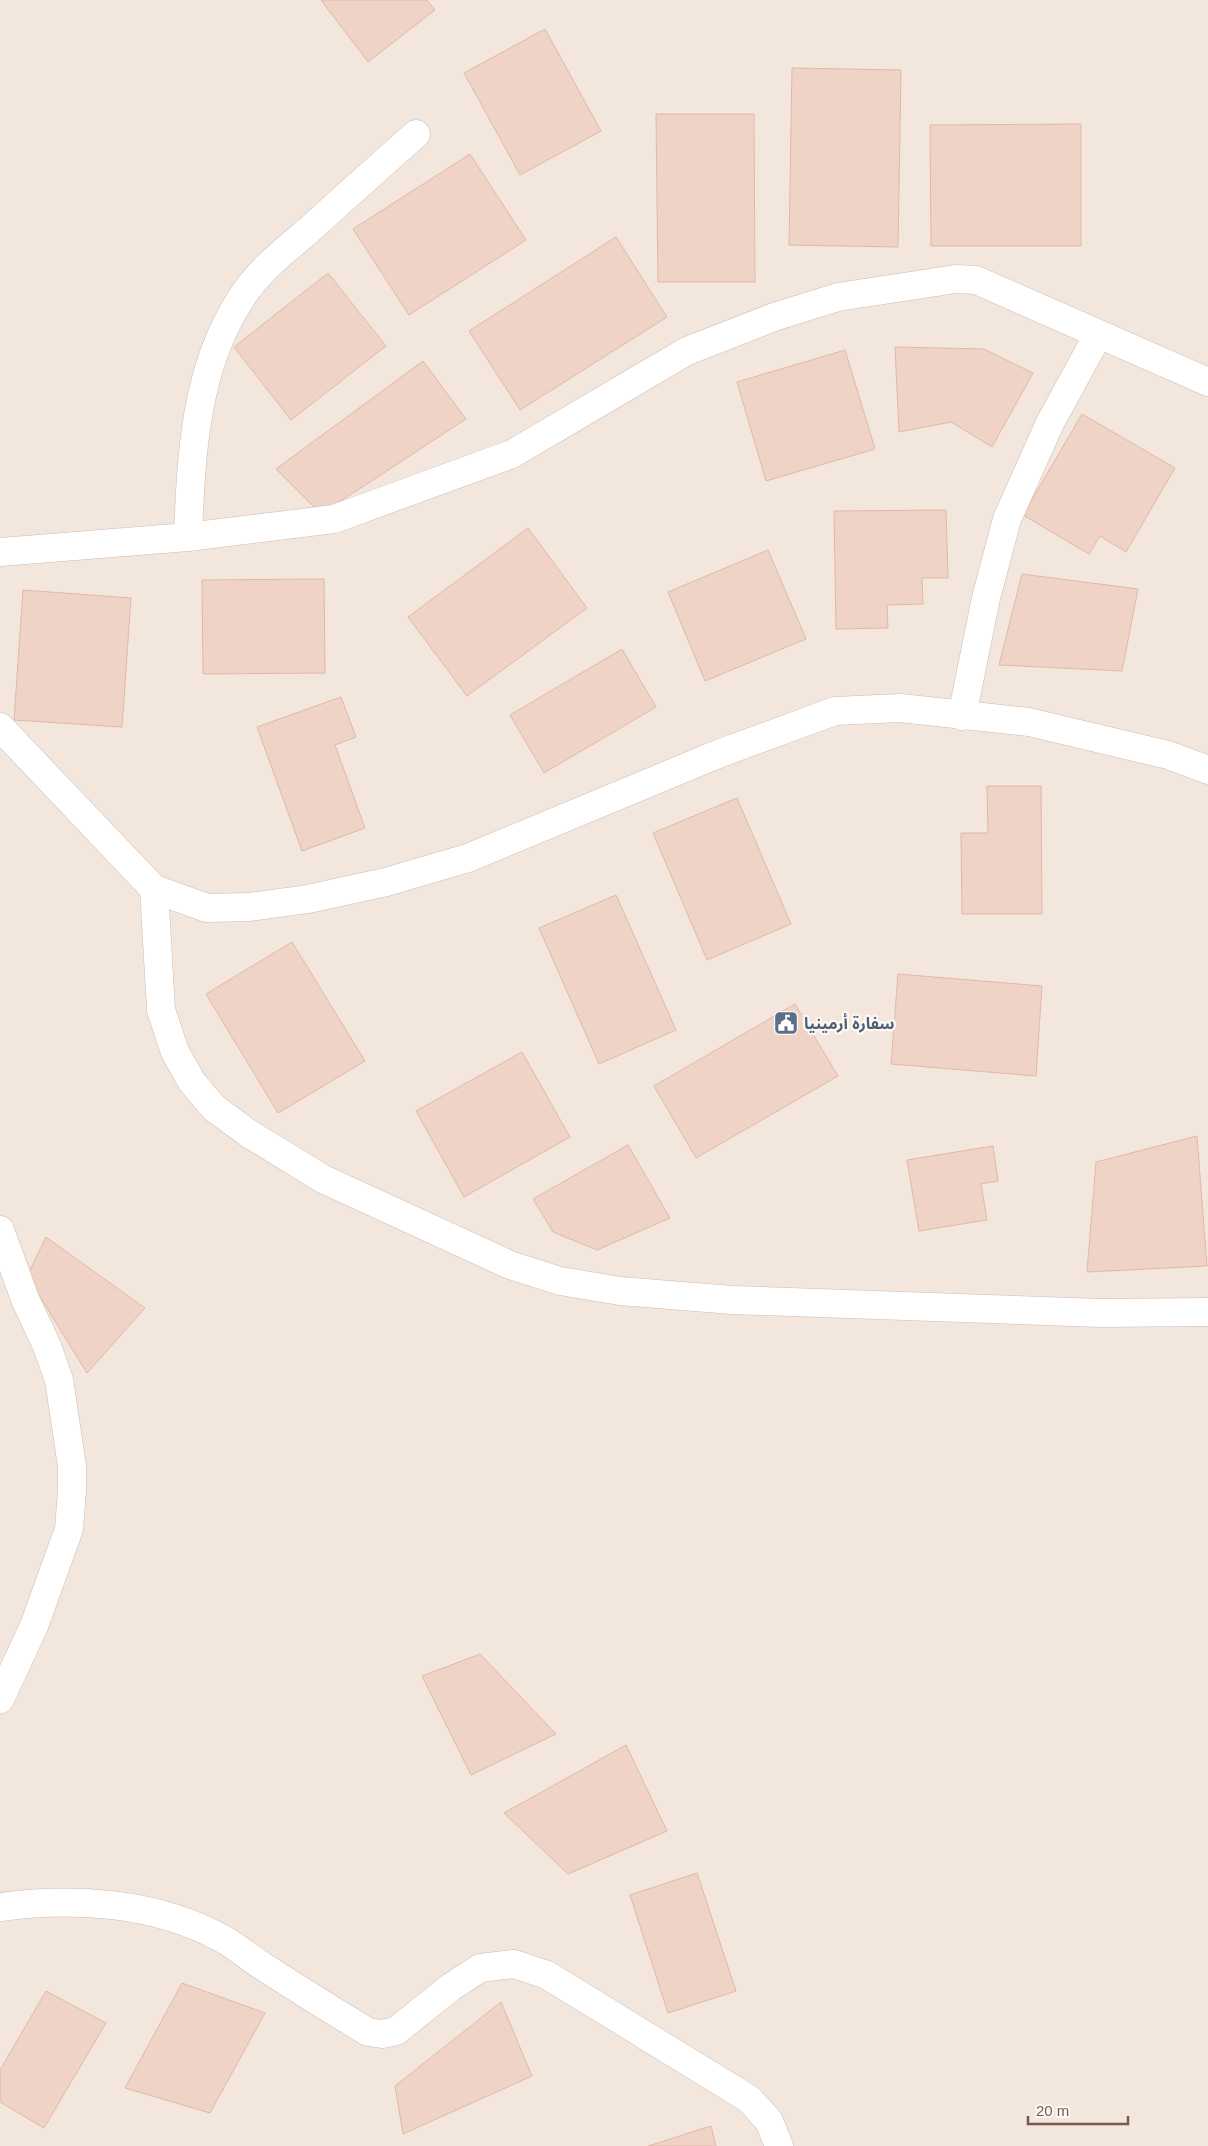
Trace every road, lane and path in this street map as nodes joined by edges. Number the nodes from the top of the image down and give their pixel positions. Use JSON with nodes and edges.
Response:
{"nodes":[{"id":1,"x":416,"y":134,"type":"dead end"},
{"id":2,"x":1098,"y":335,"type":"junction"},
{"id":3,"x":1208,"y":382,"type":"edge"},
{"id":4,"x":188,"y":537,"type":"junction"},
{"id":5,"x":0,"y":552,"type":"edge"},
{"id":6,"x":962,"y":716,"type":"junction"},
{"id":7,"x":0,"y":727,"type":"edge"},
{"id":8,"x":1208,"y":770,"type":"edge"},
{"id":9,"x":154,"y":889,"type":"junction"},
{"id":10,"x":0,"y":1230,"type":"edge"},
{"id":11,"x":1208,"y":1312,"type":"edge"},
{"id":12,"x":0,"y":1699,"type":"edge"},
{"id":13,"x":0,"y":1907,"type":"edge"},
{"id":14,"x":779,"y":2146,"type":"edge"}],
"edges":[{"from":1,"to":4,"type":"street"},
{"from":2,"to":3,"type":"street"},
{"from":2,"to":4,"type":"street"},
{"from":2,"to":6,"type":"street"},
{"from":4,"to":5,"type":"street"},
{"from":6,"to":8,"type":"street"},
{"from":6,"to":9,"type":"street"},
{"from":7,"to":9,"type":"street"},
{"from":9,"to":11,"type":"street"},
{"from":10,"to":12,"type":"street"},
{"from":13,"to":14,"type":"street"}]}
